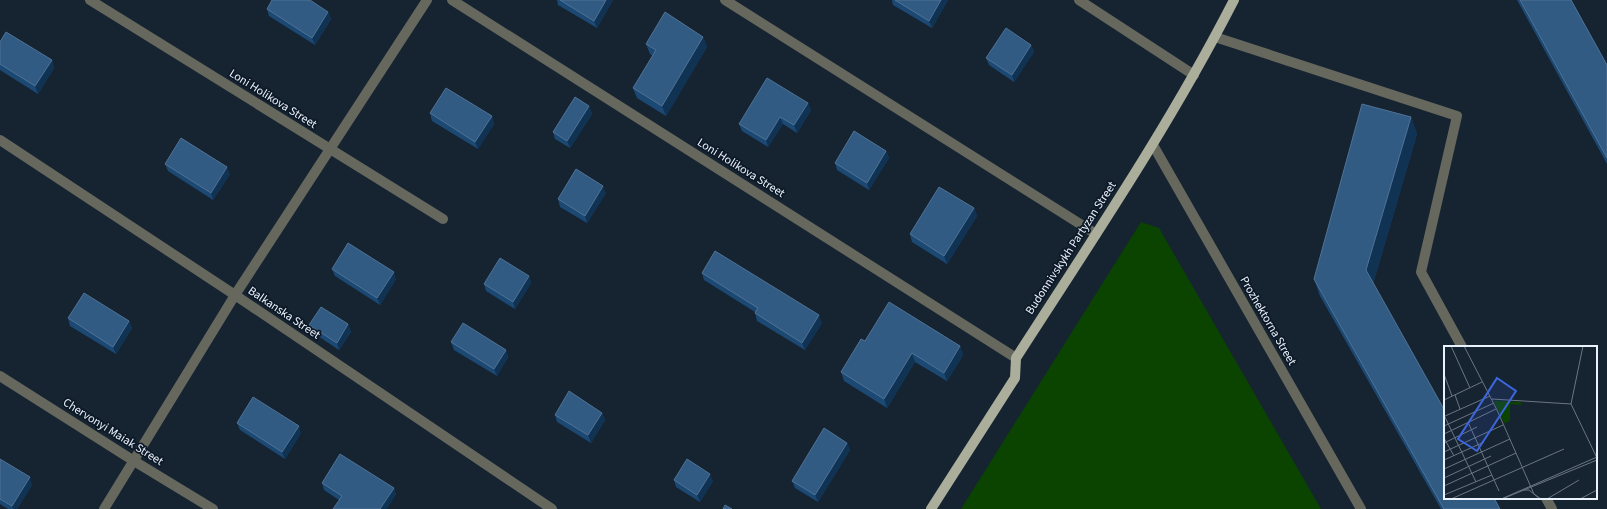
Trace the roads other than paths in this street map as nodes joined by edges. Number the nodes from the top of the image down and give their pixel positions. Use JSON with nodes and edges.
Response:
{"nodes":[{"id":1,"x":90,"y":0,"type":"edge"},
{"id":2,"x":427,"y":0,"type":"edge"},
{"id":3,"x":452,"y":0,"type":"edge"},
{"id":4,"x":725,"y":0,"type":"edge"},
{"id":5,"x":1079,"y":0,"type":"edge"},
{"id":6,"x":1234,"y":0,"type":"edge"},
{"id":7,"x":1215,"y":37,"type":"junction"},
{"id":8,"x":1194,"y":75,"type":"junction"},
{"id":9,"x":0,"y":140,"type":"edge"},
{"id":10,"x":1153,"y":145,"type":"junction"},
{"id":11,"x":330,"y":150,"type":"junction"},
{"id":12,"x":443,"y":219,"type":"dead end"},
{"id":13,"x":1096,"y":234,"type":"junction"},
{"id":14,"x":235,"y":295,"type":"junction"},
{"id":15,"x":1461,"y":346,"type":"edge"},
{"id":16,"x":1016,"y":358,"type":"junction"},
{"id":17,"x":0,"y":376,"type":"edge"},
{"id":18,"x":134,"y":461,"type":"junction"},
{"id":19,"x":1547,"y":499,"type":"edge"},
{"id":20,"x":104,"y":509,"type":"edge"},
{"id":21,"x":213,"y":509,"type":"edge"},
{"id":22,"x":552,"y":509,"type":"edge"},
{"id":23,"x":931,"y":509,"type":"edge"},
{"id":24,"x":1361,"y":509,"type":"edge"},
{"id":25,"x":1552,"y":509,"type":"edge"}],
"edges":[{"from":1,"to":11,"type":"street","name":"Loni Holikova Street"},
{"from":2,"to":11,"type":"street"},
{"from":3,"to":16,"type":"street","name":"Loni Holikova Street"},
{"from":4,"to":13,"type":"street"},
{"from":5,"to":8,"type":"street"},
{"from":6,"to":7,"type":"main road","name":"Budonnivskykh Partyzan Street"},
{"from":7,"to":8,"type":"main road","name":"Budonnivskykh Partyzan Street"},
{"from":7,"to":15,"type":"street"},
{"from":8,"to":10,"type":"main road","name":"Budonnivskykh Partyzan Street"},
{"from":9,"to":14,"type":"street","name":"Balkanska Street"},
{"from":10,"to":13,"type":"main road","name":"Budonnivskykh Partyzan Street"},
{"from":10,"to":24,"type":"street","name":"Prozhektorna Street"},
{"from":11,"to":12,"type":"street","name":"Loni Holikova Street"},
{"from":11,"to":14,"type":"street"},
{"from":13,"to":16,"type":"main road","name":"Budonnivskykh Partyzan Street"},
{"from":14,"to":18,"type":"street"},
{"from":14,"to":22,"type":"street","name":"Balkanska Street"},
{"from":16,"to":23,"type":"main road","name":"Budonnivskykh Partyzan Street"},
{"from":17,"to":18,"type":"street","name":"Chervonyi Maiak Street"},
{"from":18,"to":20,"type":"street"},
{"from":18,"to":21,"type":"street","name":"Chervonyi Maiak Street"},
{"from":19,"to":25,"type":"street"}]}
